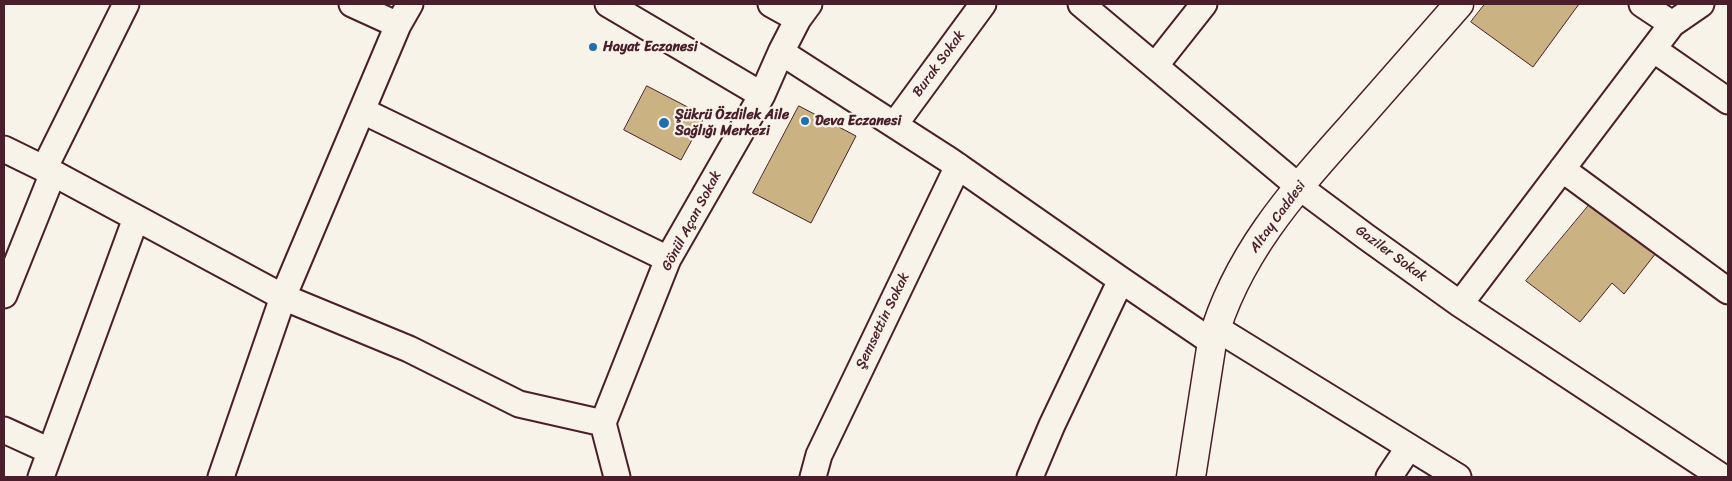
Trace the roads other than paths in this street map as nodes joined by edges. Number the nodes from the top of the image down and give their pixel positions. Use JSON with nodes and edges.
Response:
{"nodes":[{"id":1,"x":126,"y":4,"type":"edge"},
{"id":2,"x":352,"y":4,"type":"edge"},
{"id":3,"x":410,"y":4,"type":"edge"},
{"id":4,"x":608,"y":4,"type":"edge"},
{"id":5,"x":771,"y":4,"type":"edge"},
{"id":6,"x":983,"y":4,"type":"edge"},
{"id":7,"x":1080,"y":4,"type":"edge"},
{"id":8,"x":1204,"y":4,"type":"edge"},
{"id":9,"x":1459,"y":4,"type":"edge"},
{"id":10,"x":1642,"y":4,"type":"edge"},
{"id":11,"x":1701,"y":4,"type":"edge"},
{"id":12,"x":803,"y":11,"type":"edge"},
{"id":13,"x":1672,"y":24,"type":"junction"},
{"id":14,"x":398,"y":26,"type":"junction"},
{"id":15,"x":1653,"y":49,"type":"junction"},
{"id":16,"x":781,"y":52,"type":"junction"},
{"id":17,"x":1155,"y":66,"type":"junction"},
{"id":18,"x":762,"y":95,"type":"junction"},
{"id":19,"x":1728,"y":101,"type":"edge"},
{"id":20,"x":363,"y":111,"type":"junction"},
{"id":21,"x":895,"y":124,"type":"junction"},
{"id":22,"x":4,"y":149,"type":"edge"},
{"id":23,"x":958,"y":166,"type":"junction"},
{"id":24,"x":1562,"y":169,"type":"junction"},
{"id":25,"x":49,"y":171,"type":"junction"},
{"id":26,"x":1298,"y":186,"type":"junction"},
{"id":27,"x":136,"y":218,"type":"junction"},
{"id":28,"x":668,"y":259,"type":"junction"},
{"id":29,"x":1120,"y":280,"type":"junction"},
{"id":30,"x":1728,"y":291,"type":"edge"},
{"id":31,"x":4,"y":295,"type":"edge"},
{"id":32,"x":283,"y":297,"type":"junction"},
{"id":33,"x":1460,"y":304,"type":"junction"},
{"id":34,"x":1214,"y":335,"type":"junction"},
{"id":35,"x":604,"y":423,"type":"junction"},
{"id":36,"x":4,"y":430,"type":"edge"},
{"id":37,"x":1409,"y":447,"type":"junction"},
{"id":38,"x":50,"y":451,"type":"junction"},
{"id":39,"x":40,"y":477,"type":"edge"},
{"id":40,"x":221,"y":477,"type":"edge"},
{"id":41,"x":617,"y":477,"type":"edge"},
{"id":42,"x":813,"y":477,"type":"edge"},
{"id":43,"x":1030,"y":477,"type":"edge"},
{"id":44,"x":1192,"y":477,"type":"edge"},
{"id":45,"x":1389,"y":477,"type":"edge"},
{"id":46,"x":1458,"y":477,"type":"edge"},
{"id":47,"x":1722,"y":477,"type":"edge"}],
"edges":[{"from":1,"to":25,"type":"street"},
{"from":2,"to":14,"type":"street"},
{"from":3,"to":14,"type":"street"},
{"from":4,"to":18,"type":"street"},
{"from":5,"to":12,"type":"street"},
{"from":6,"to":21,"type":"street","name":"Burak Sokak"},
{"from":7,"to":17,"type":"street","name":"Gaziler Sokak"},
{"from":8,"to":17,"type":"street"},
{"from":9,"to":26,"type":"main road","name":"Altay Caddesi"},
{"from":10,"to":13,"type":"street"},
{"from":11,"to":13,"type":"street"},
{"from":12,"to":16,"type":"street","name":"Gönül Açan Sokak"},
{"from":13,"to":15,"type":"street"},
{"from":14,"to":20,"type":"street"},
{"from":15,"to":19,"type":"street"},
{"from":15,"to":24,"type":"street"},
{"from":16,"to":18,"type":"street","name":"Gönül Açan Sokak"},
{"from":16,"to":21,"type":"street"},
{"from":17,"to":26,"type":"street","name":"Gaziler Sokak"},
{"from":18,"to":28,"type":"street","name":"Gönül Açan Sokak"},
{"from":20,"to":28,"type":"street"},
{"from":20,"to":32,"type":"street"},
{"from":21,"to":23,"type":"street"},
{"from":22,"to":25,"type":"street"},
{"from":23,"to":29,"type":"street"},
{"from":23,"to":42,"type":"street","name":"Şemsettin Sokak"},
{"from":24,"to":30,"type":"street"},
{"from":24,"to":33,"type":"street"},
{"from":25,"to":27,"type":"street"},
{"from":25,"to":31,"type":"street"},
{"from":26,"to":33,"type":"street","name":"Gaziler Sokak"},
{"from":26,"to":34,"type":"main road","name":"Altay Caddesi"},
{"from":27,"to":32,"type":"street"},
{"from":27,"to":38,"type":"street"},
{"from":28,"to":35,"type":"street","name":"Gönül Açan Sokak"},
{"from":29,"to":34,"type":"street"},
{"from":29,"to":43,"type":"street"},
{"from":32,"to":35,"type":"street"},
{"from":32,"to":40,"type":"street"},
{"from":33,"to":47,"type":"street","name":"Gaziler Sokak"},
{"from":34,"to":37,"type":"street"},
{"from":34,"to":44,"type":"main road","name":"Altay Caddesi"},
{"from":35,"to":41,"type":"street"},
{"from":36,"to":38,"type":"street"},
{"from":37,"to":45,"type":"street"},
{"from":37,"to":46,"type":"street"},
{"from":38,"to":39,"type":"street"}]}
